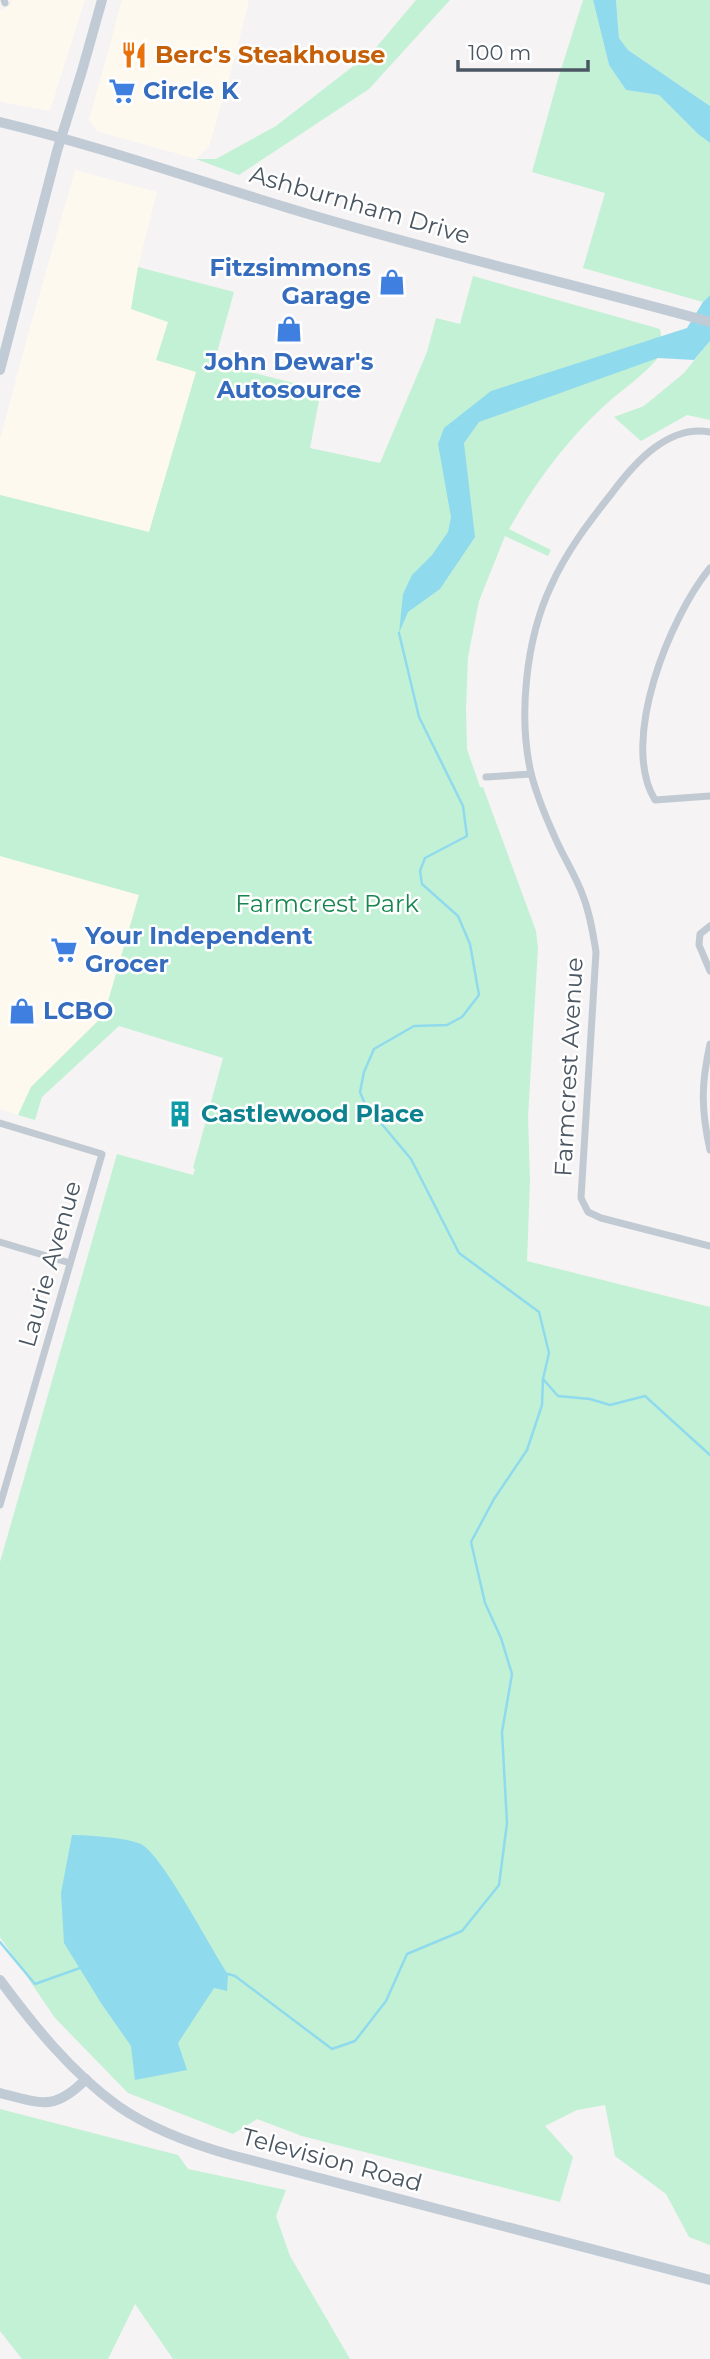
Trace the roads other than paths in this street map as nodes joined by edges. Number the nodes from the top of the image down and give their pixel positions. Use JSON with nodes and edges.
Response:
{"nodes":[{"id":1,"x":102,"y":0,"type":"edge"},
{"id":2,"x":0,"y":122,"type":"edge"},
{"id":3,"x":61,"y":136,"type":"junction"},
{"id":4,"x":710,"y":322,"type":"edge"},
{"id":5,"x":0,"y":370,"type":"edge"},
{"id":6,"x":710,"y":432,"type":"edge"},
{"id":7,"x":710,"y":568,"type":"edge"},
{"id":8,"x":531,"y":774,"type":"junction"},
{"id":9,"x":486,"y":777,"type":"dead end"},
{"id":10,"x":710,"y":796,"type":"edge"},
{"id":11,"x":710,"y":926,"type":"edge"},
{"id":12,"x":710,"y":971,"type":"edge"},
{"id":13,"x":710,"y":1044,"type":"edge"},
{"id":14,"x":0,"y":1124,"type":"edge"},
{"id":15,"x":710,"y":1150,"type":"edge"},
{"id":16,"x":0,"y":1242,"type":"edge"},
{"id":17,"x":709,"y":1243,"type":"edge"},
{"id":18,"x":70,"y":1263,"type":"junction"},
{"id":19,"x":0,"y":1505,"type":"edge"},
{"id":20,"x":0,"y":1980,"type":"edge"},
{"id":21,"x":86,"y":2079,"type":"junction"},
{"id":22,"x":0,"y":2093,"type":"edge"},
{"id":23,"x":710,"y":2280,"type":"edge"}],
"edges":[{"from":1,"to":3,"type":"main road"},
{"from":2,"to":3,"type":"main road","name":"Ashburnham Drive"},
{"from":3,"to":4,"type":"main road","name":"Ashburnham Drive"},
{"from":3,"to":5,"type":"main road"},
{"from":6,"to":8,"type":"street","name":"Farmcrest Avenue"},
{"from":7,"to":10,"type":"street"},
{"from":8,"to":9,"type":"street"},
{"from":8,"to":17,"type":"street","name":"Farmcrest Avenue"},
{"from":11,"to":12,"type":"street"},
{"from":13,"to":15,"type":"street"},
{"from":14,"to":18,"type":"street","name":"Laurie Avenue"},
{"from":16,"to":18,"type":"street"},
{"from":18,"to":19,"type":"street","name":"Laurie Avenue"},
{"from":20,"to":21,"type":"main road","name":"Television Road"},
{"from":21,"to":22,"type":"main road"},
{"from":21,"to":23,"type":"main road","name":"Television Road"}]}
